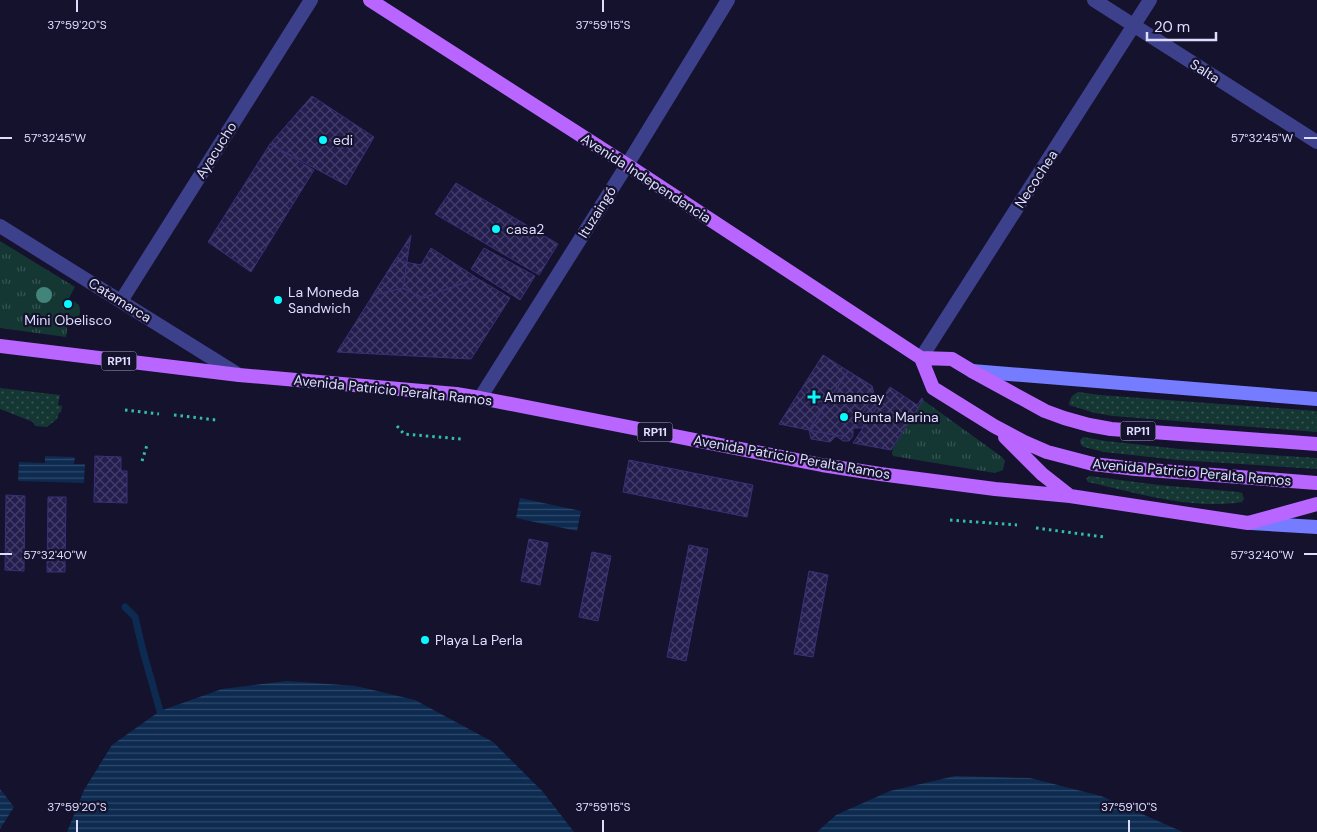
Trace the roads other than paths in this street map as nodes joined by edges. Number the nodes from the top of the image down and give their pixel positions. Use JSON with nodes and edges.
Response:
{"nodes":[{"id":1,"x":312,"y":0,"type":"edge"},
{"id":2,"x":370,"y":0,"type":"edge"},
{"id":3,"x":728,"y":0,"type":"edge"},
{"id":4,"x":1094,"y":0,"type":"edge"},
{"id":5,"x":1150,"y":0,"type":"edge"},
{"id":6,"x":1134,"y":25,"type":"junction"},
{"id":7,"x":1317,"y":142,"type":"edge"},
{"id":8,"x":627,"y":165,"type":"junction"},
{"id":9,"x":0,"y":226,"type":"edge"},
{"id":10,"x":121,"y":301,"type":"junction"},
{"id":11,"x":0,"y":346,"type":"edge"},
{"id":12,"x":921,"y":358,"type":"junction"},
{"id":13,"x":972,"y":371,"type":"junction"},
{"id":14,"x":239,"y":375,"type":"junction"},
{"id":15,"x":480,"y":398,"type":"junction"},
{"id":16,"x":1317,"y":399,"type":"edge"},
{"id":17,"x":994,"y":426,"type":"junction"},
{"id":18,"x":1317,"y":444,"type":"edge"},
{"id":19,"x":1317,"y":482,"type":"edge"},
{"id":20,"x":1070,"y":496,"type":"junction"},
{"id":21,"x":1317,"y":504,"type":"edge"},
{"id":22,"x":1248,"y":523,"type":"junction"},
{"id":23,"x":1317,"y":527,"type":"edge"}],
"edges":[{"from":1,"to":10,"type":"street","name":"Ayacucho"},
{"from":2,"to":8,"type":"main road","name":"Avenida Independencia"},
{"from":3,"to":8,"type":"street","name":"Ituzaingó"},
{"from":4,"to":6,"type":"street","name":"Salta"},
{"from":5,"to":6,"type":"street","name":"Necochea"},
{"from":6,"to":7,"type":"street","name":"Salta"},
{"from":6,"to":12,"type":"street","name":"Necochea"},
{"from":8,"to":12,"type":"main road","name":"Avenida Independencia"},
{"from":8,"to":15,"type":"street","name":"Ituzaingó"},
{"from":9,"to":10,"type":"street","name":"Catamarca"},
{"from":10,"to":14,"type":"street","name":"Catamarca"},
{"from":11,"to":14,"type":"main road","name":"Avenida Patricio Peralta Ramos","number":"RP11"},
{"from":12,"to":13,"type":"main road","number":"RP11"},
{"from":12,"to":17,"type":"main road","name":"Avenida Patricio Peralta Ramos"},
{"from":13,"to":16,"type":"main road"},
{"from":13,"to":18,"type":"main road","number":"RP11"},
{"from":14,"to":15,"type":"main road","name":"Avenida Patricio Peralta Ramos","number":"RP11"},
{"from":15,"to":20,"type":"main road","name":"Avenida Patricio Peralta Ramos","number":"RP11"},
{"from":17,"to":19,"type":"main road","name":"Avenida Patricio Peralta Ramos"},
{"from":17,"to":20,"type":"main road"},
{"from":20,"to":22,"type":"main road","name":"Avenida Patricio Peralta Ramos","number":"RP11"},
{"from":21,"to":22,"type":"main road"},
{"from":22,"to":23,"type":"main road","name":"Avenida Patricio Peralta Ramos"}]}
